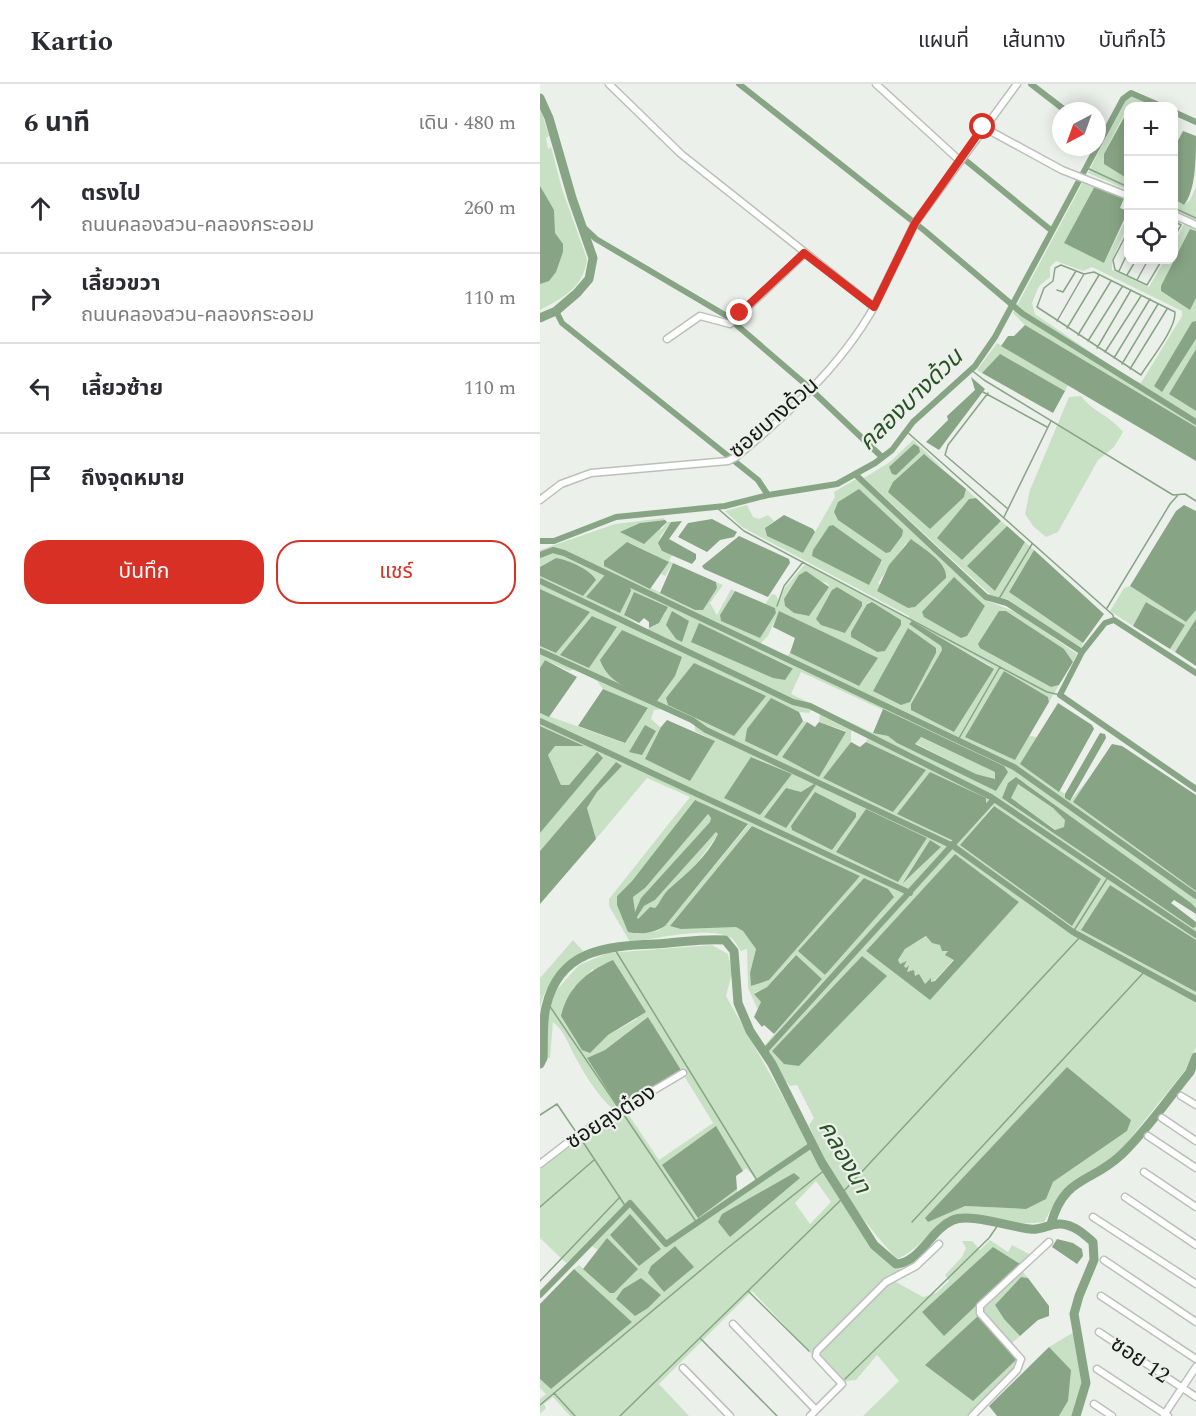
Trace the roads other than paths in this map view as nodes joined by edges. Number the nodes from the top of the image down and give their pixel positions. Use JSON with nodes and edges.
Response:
{"nodes":[{"id":1,"x":609,"y":84,"type":"edge"},
{"id":2,"x":876,"y":84,"type":"edge"},
{"id":3,"x":1017,"y":84,"type":"edge"},
{"id":4,"x":983,"y":127,"type":"junction"},
{"id":5,"x":959,"y":160,"type":"junction"},
{"id":6,"x":1124,"y":194,"type":"edge"},
{"id":7,"x":1178,"y":217,"type":"edge"},
{"id":8,"x":1196,"y":225,"type":"edge"},
{"id":9,"x":804,"y":253,"type":"junction"},
{"id":10,"x":874,"y":307,"type":"junction"},
{"id":11,"x":667,"y":339,"type":"dead end"},
{"id":12,"x":540,"y":500,"type":"edge"},
{"id":13,"x":683,"y":1073,"type":"dead end"},
{"id":14,"x":1182,"y":1096,"type":"dead end"},
{"id":15,"x":1196,"y":1105,"type":"edge"},
{"id":16,"x":1162,"y":1119,"type":"dead end"},
{"id":17,"x":1148,"y":1136,"type":"dead end"},
{"id":18,"x":1196,"y":1141,"type":"edge"},
{"id":19,"x":540,"y":1164,"type":"edge"},
{"id":20,"x":1196,"y":1168,"type":"edge"},
{"id":21,"x":1144,"y":1172,"type":"dead end"},
{"id":22,"x":1125,"y":1197,"type":"dead end"},
{"id":23,"x":1196,"y":1207,"type":"edge"},
{"id":24,"x":1093,"y":1217,"type":"dead end"},
{"id":25,"x":1049,"y":1242,"type":"dead end"},
{"id":26,"x":939,"y":1244,"type":"dead end"},
{"id":27,"x":1196,"y":1245,"type":"edge"},
{"id":28,"x":1104,"y":1260,"type":"dead end"},
{"id":29,"x":1196,"y":1284,"type":"edge"},
{"id":30,"x":1101,"y":1296,"type":"dead end"},
{"id":31,"x":1196,"y":1322,"type":"edge"},
{"id":32,"x":733,"y":1324,"type":"dead end"},
{"id":33,"x":1099,"y":1332,"type":"dead end"},
{"id":34,"x":1196,"y":1359,"type":"edge"},
{"id":35,"x":1196,"y":1367,"type":"edge"},
{"id":36,"x":683,"y":1368,"type":"dead end"},
{"id":37,"x":1097,"y":1368,"type":"dead end"},
{"id":38,"x":1182,"y":1388,"type":"junction"},
{"id":39,"x":1196,"y":1397,"type":"edge"},
{"id":40,"x":1094,"y":1404,"type":"dead end"},
{"id":41,"x":816,"y":1410,"type":"junction"},
{"id":42,"x":1165,"y":1415,"type":"edge"},
{"id":43,"x":730,"y":1416,"type":"edge"},
{"id":44,"x":810,"y":1416,"type":"edge"},
{"id":45,"x":972,"y":1416,"type":"edge"},
{"id":46,"x":1112,"y":1416,"type":"edge"}],
"edges":[{"from":1,"to":9,"type":"street"},
{"from":2,"to":5,"type":"street"},
{"from":3,"to":4,"type":"street","name":"ซอยบางด้วน"},
{"from":4,"to":5,"type":"street","name":"ซอยบางด้วน"},
{"from":4,"to":6,"type":"street"},
{"from":5,"to":10,"type":"street","name":"ซอยบางด้วน"},
{"from":7,"to":8,"type":"street"},
{"from":9,"to":10,"type":"street"},
{"from":9,"to":11,"type":"street"},
{"from":10,"to":12,"type":"street","name":"ซอยบางด้วน"},
{"from":13,"to":19,"type":"street","name":"ซอยลุงต๋อง"},
{"from":14,"to":15,"type":"street"},
{"from":16,"to":18,"type":"street"},
{"from":17,"to":20,"type":"street"},
{"from":21,"to":23,"type":"street"},
{"from":22,"to":27,"type":"street"},
{"from":24,"to":29,"type":"street"},
{"from":25,"to":45,"type":"street"},
{"from":26,"to":41,"type":"street"},
{"from":28,"to":31,"type":"street"},
{"from":30,"to":34,"type":"street"},
{"from":32,"to":41,"type":"street"},
{"from":33,"to":38,"type":"street","name":"ซอย 12"},
{"from":35,"to":38,"type":"street"},
{"from":36,"to":43,"type":"street"},
{"from":37,"to":42,"type":"street"},
{"from":38,"to":39,"type":"street","name":"ซอย 12"},
{"from":38,"to":42,"type":"street"},
{"from":40,"to":46,"type":"street"},
{"from":41,"to":44,"type":"street"}]}
